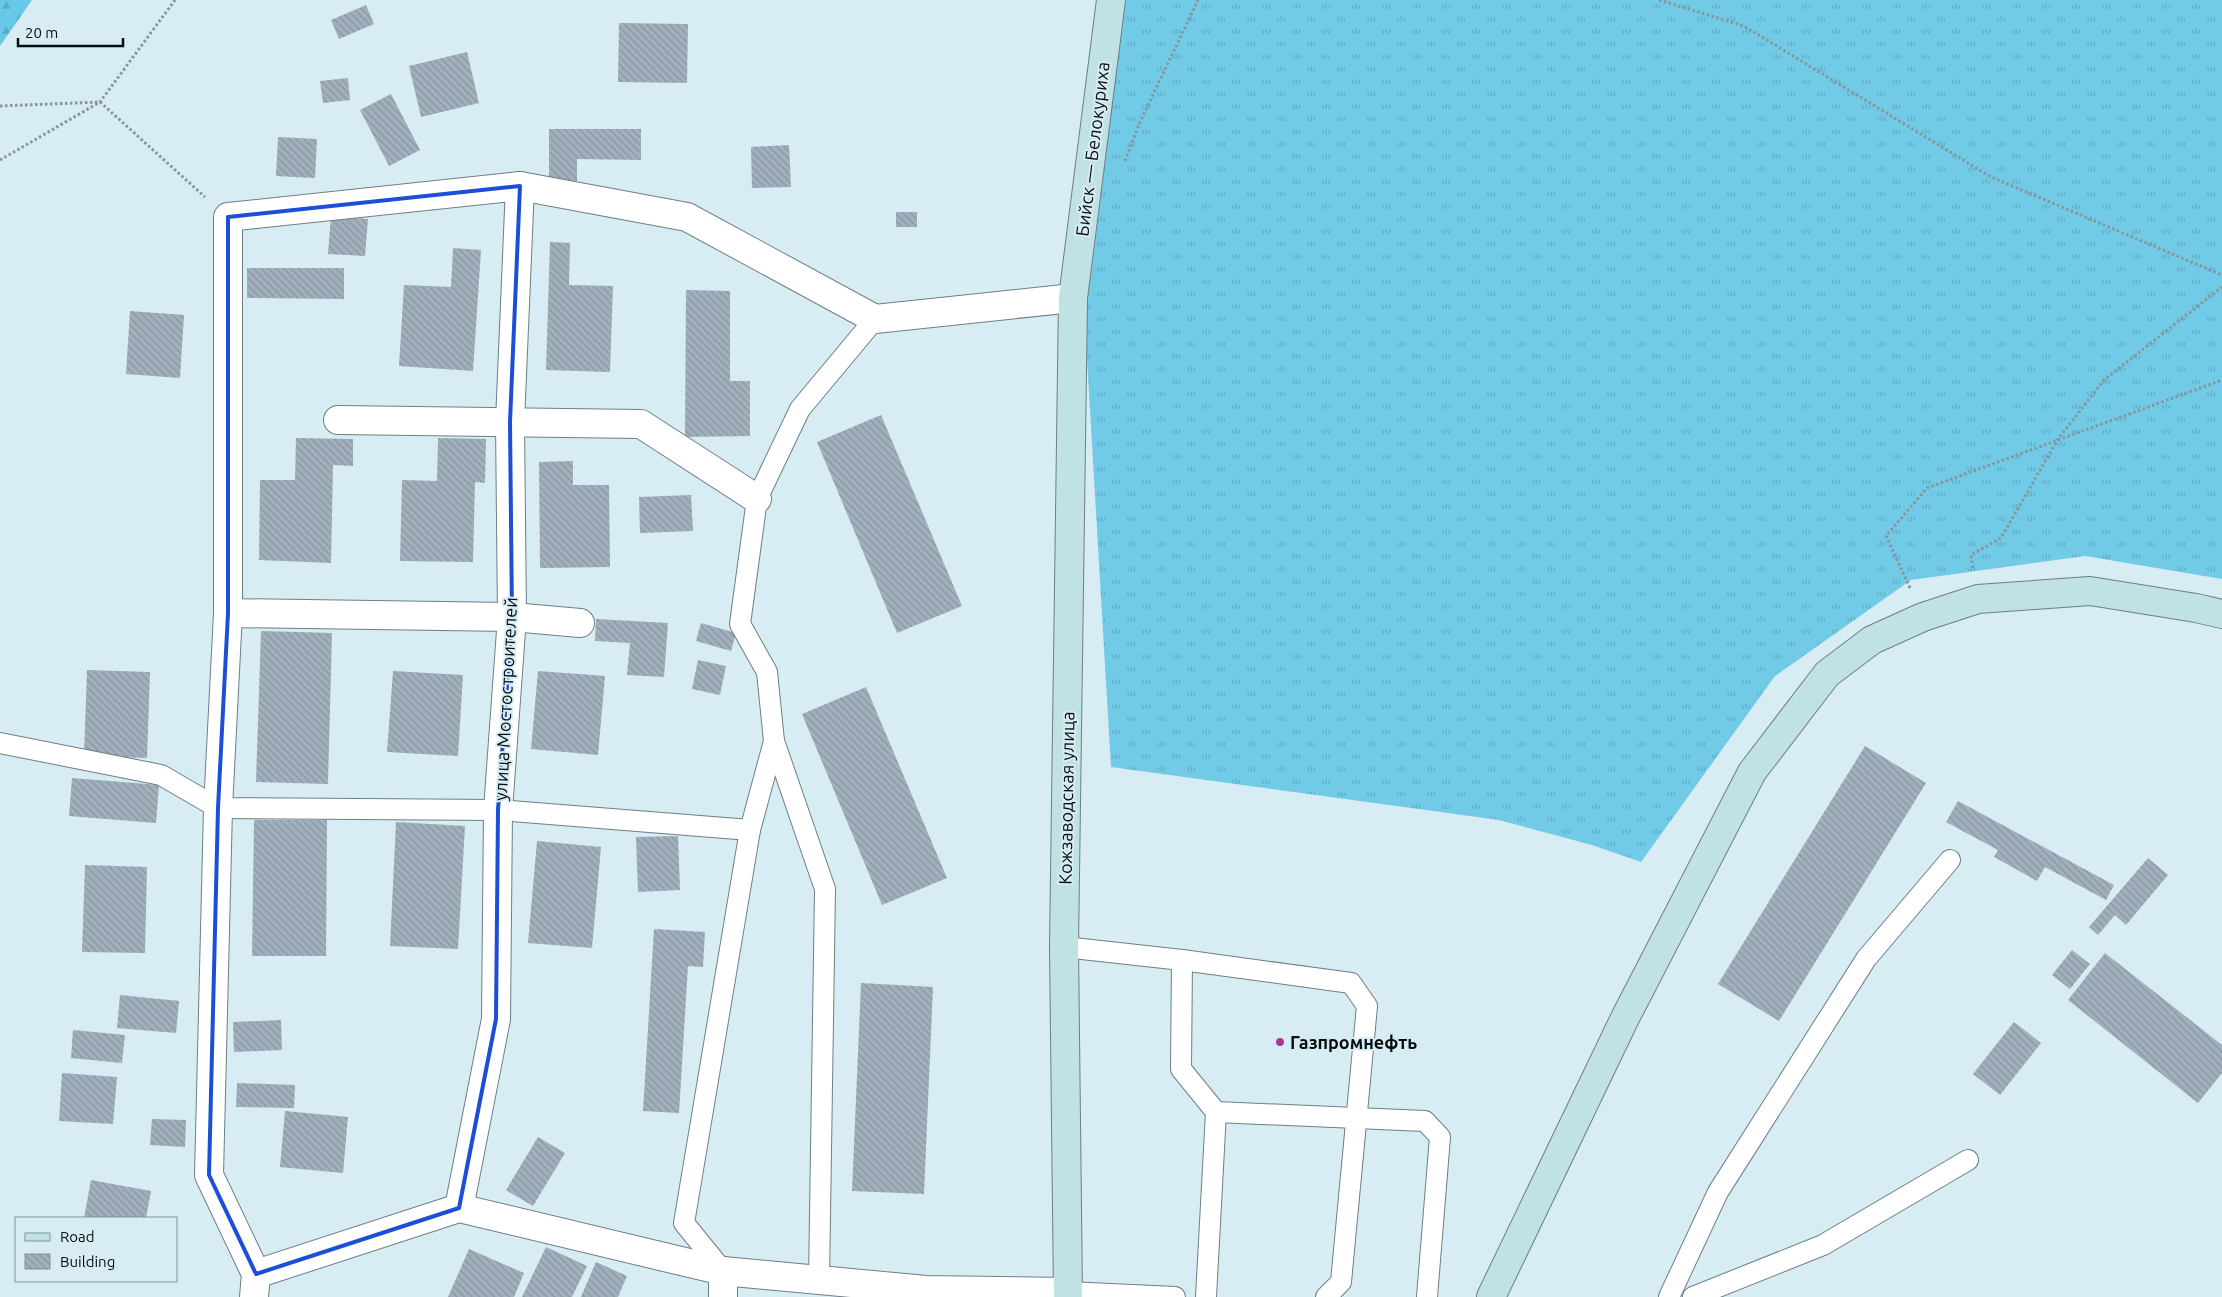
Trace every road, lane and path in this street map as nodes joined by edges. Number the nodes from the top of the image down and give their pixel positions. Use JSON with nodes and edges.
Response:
{"nodes":[{"id":1,"x":175,"y":0,"type":"edge"},
{"id":2,"x":1111,"y":0,"type":"edge"},
{"id":3,"x":1198,"y":0,"type":"edge"},
{"id":4,"x":1659,"y":0,"type":"edge"},
{"id":5,"x":100,"y":102,"type":"junction"},
{"id":6,"x":0,"y":106,"type":"edge"},
{"id":7,"x":0,"y":160,"type":"edge"},
{"id":8,"x":1122,"y":168,"type":"dead end"},
{"id":9,"x":520,"y":186,"type":"junction"},
{"id":10,"x":228,"y":217,"type":"junction"},
{"id":11,"x":2222,"y":275,"type":"edge"},
{"id":12,"x":2222,"y":286,"type":"edge"},
{"id":13,"x":1073,"y":298,"type":"junction"},
{"id":14,"x":875,"y":319,"type":"junction"},
{"id":15,"x":2222,"y":380,"type":"edge"},
{"id":16,"x":338,"y":420,"type":"dead end"},
{"id":17,"x":510,"y":422,"type":"junction"},
{"id":18,"x":2058,"y":439,"type":"junction"},
{"id":19,"x":757,"y":499,"type":"junction"},
{"id":20,"x":1978,"y":599,"type":"junction"},
{"id":21,"x":228,"y":613,"type":"junction"},
{"id":22,"x":2222,"y":614,"type":"edge"},
{"id":23,"x":512,"y":617,"type":"junction"},
{"id":24,"x":1923,"y":617,"type":"junction"},
{"id":25,"x":580,"y":623,"type":"dead end"},
{"id":26,"x":774,"y":742,"type":"junction"},
{"id":27,"x":0,"y":743,"type":"edge"},
{"id":28,"x":218,"y":808,"type":"junction"},
{"id":29,"x":498,"y":810,"type":"junction"},
{"id":30,"x":750,"y":830,"type":"junction"},
{"id":31,"x":1950,"y":860,"type":"dead end"},
{"id":32,"x":1064,"y":948,"type":"junction"},
{"id":33,"x":1182,"y":960,"type":"junction"},
{"id":34,"x":1216,"y":1112,"type":"junction"},
{"id":35,"x":1356,"y":1118,"type":"junction"},
{"id":36,"x":1968,"y":1160,"type":"dead end"},
{"id":37,"x":459,"y":1208,"type":"junction"},
{"id":38,"x":819,"y":1281,"type":"junction"},
{"id":39,"x":723,"y":1284,"type":"edge"},
{"id":40,"x":255,"y":1285,"type":"edge"},
{"id":41,"x":1067,"y":1294,"type":"edge"},
{"id":42,"x":1175,"y":1297,"type":"edge"},
{"id":43,"x":1206,"y":1297,"type":"edge"},
{"id":44,"x":1326,"y":1297,"type":"edge"},
{"id":45,"x":1427,"y":1297,"type":"edge"},
{"id":46,"x":1491,"y":1297,"type":"edge"},
{"id":47,"x":1669,"y":1297,"type":"edge"},
{"id":48,"x":1693,"y":1297,"type":"edge"}],
"edges":[{"from":1,"to":5,"type":"path"},
{"from":2,"to":13,"type":"main road","name":"Бийск — Белокуриха"},
{"from":3,"to":8,"type":"path"},
{"from":4,"to":11,"type":"path"},
{"from":5,"to":6,"type":"path"},
{"from":5,"to":7,"type":"path"},
{"from":5,"to":10,"type":"path"},
{"from":9,"to":10,"type":"street"},
{"from":9,"to":14,"type":"street"},
{"from":9,"to":17,"type":"street","name":"улица Мостостроителей"},
{"from":10,"to":21,"type":"street"},
{"from":12,"to":18,"type":"path"},
{"from":13,"to":14,"type":"street"},
{"from":13,"to":32,"type":"main road","name":"Кожзаводская улица"},
{"from":14,"to":19,"type":"lane"},
{"from":15,"to":18,"type":"path"},
{"from":16,"to":17,"type":"street"},
{"from":17,"to":19,"type":"street"},
{"from":17,"to":23,"type":"street","name":"улица Мостостроителей"},
{"from":18,"to":20,"type":"path"},
{"from":18,"to":24,"type":"path"},
{"from":19,"to":26,"type":"lane"},
{"from":20,"to":22,"type":"main road"},
{"from":20,"to":24,"type":"main road"},
{"from":21,"to":23,"type":"street"},
{"from":21,"to":28,"type":"street"},
{"from":23,"to":25,"type":"street"},
{"from":23,"to":29,"type":"street","name":"улица Мостостроителей"},
{"from":24,"to":46,"type":"main road"},
{"from":26,"to":30,"type":"lane"},
{"from":26,"to":38,"type":"lane"},
{"from":27,"to":28,"type":"lane"},
{"from":28,"to":29,"type":"lane"},
{"from":28,"to":40,"type":"street"},
{"from":29,"to":30,"type":"lane"},
{"from":29,"to":37,"type":"street","name":"улица Мостостроителей"},
{"from":30,"to":39,"type":"lane"},
{"from":31,"to":47,"type":"lane"},
{"from":32,"to":33,"type":"lane"},
{"from":32,"to":41,"type":"main road","name":"Кожзаводская улица"},
{"from":33,"to":34,"type":"lane"},
{"from":33,"to":35,"type":"lane"},
{"from":34,"to":35,"type":"lane"},
{"from":34,"to":43,"type":"lane"},
{"from":35,"to":44,"type":"lane"},
{"from":35,"to":45,"type":"lane"},
{"from":36,"to":48,"type":"lane"},
{"from":37,"to":39,"type":"street"},
{"from":37,"to":40,"type":"street"},
{"from":38,"to":39,"type":"street"},
{"from":38,"to":41,"type":"street"},
{"from":41,"to":42,"type":"lane"}]}
